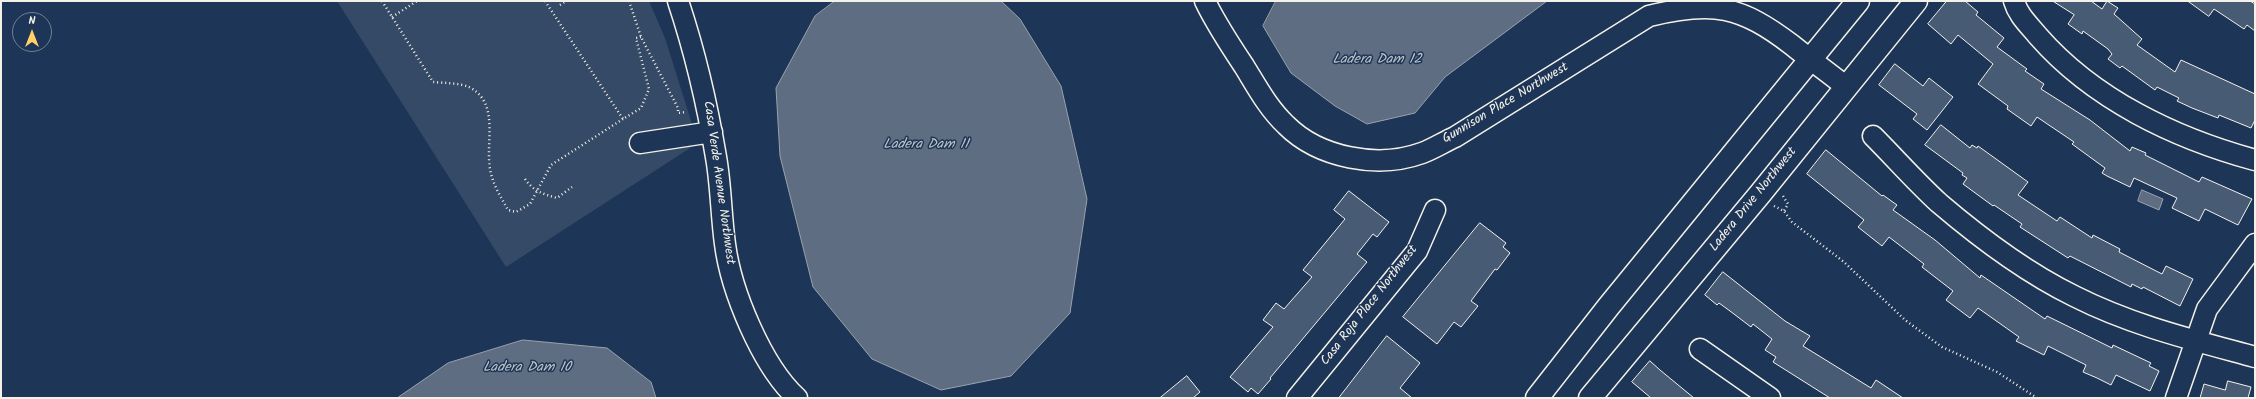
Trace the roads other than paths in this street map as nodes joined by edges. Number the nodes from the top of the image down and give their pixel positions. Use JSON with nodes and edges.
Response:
{"nodes":[{"id":1,"x":678,"y":1,"type":"edge"},
{"id":2,"x":1205,"y":1,"type":"edge"},
{"id":3,"x":1858,"y":1,"type":"edge"},
{"id":4,"x":1916,"y":1,"type":"edge"},
{"id":5,"x":2014,"y":1,"type":"edge"},
{"id":6,"x":1812,"y":60,"type":"junction"},
{"id":7,"x":1845,"y":86,"type":"junction"},
{"id":8,"x":712,"y":132,"type":"junction"},
{"id":9,"x":1872,"y":136,"type":"dead end"},
{"id":10,"x":640,"y":143,"type":"dead end"},
{"id":11,"x":2255,"y":160,"type":"edge"},
{"id":12,"x":1435,"y":210,"type":"dead end"},
{"id":13,"x":2255,"y":244,"type":"edge"},
{"id":14,"x":2195,"y":341,"type":"junction"},
{"id":15,"x":1700,"y":349,"type":"dead end"},
{"id":16,"x":2255,"y":357,"type":"edge"},
{"id":17,"x":797,"y":398,"type":"edge"},
{"id":18,"x":1297,"y":398,"type":"edge"},
{"id":19,"x":1537,"y":398,"type":"edge"},
{"id":20,"x":1590,"y":398,"type":"edge"},
{"id":21,"x":1770,"y":398,"type":"edge"},
{"id":22,"x":2176,"y":398,"type":"edge"}],
"edges":[{"from":1,"to":8,"type":"street","name":"Casa Verde Avenue Northwest"},
{"from":2,"to":6,"type":"street","name":"Gunnison Place Northwest"},
{"from":3,"to":6,"type":"main road"},
{"from":4,"to":7,"type":"main road","name":"Ladera Drive Northwest"},
{"from":5,"to":11,"type":"street"},
{"from":6,"to":7,"type":"street","name":"Gunnison Place Northwest"},
{"from":6,"to":19,"type":"main road"},
{"from":7,"to":20,"type":"main road","name":"Ladera Drive Northwest"},
{"from":8,"to":10,"type":"street"},
{"from":8,"to":17,"type":"street","name":"Casa Verde Avenue Northwest"},
{"from":9,"to":14,"type":"street"},
{"from":12,"to":18,"type":"street","name":"Casa Roja Place Northwest"},
{"from":13,"to":14,"type":"street"},
{"from":14,"to":16,"type":"street"},
{"from":14,"to":22,"type":"street"},
{"from":15,"to":21,"type":"street"}]}
